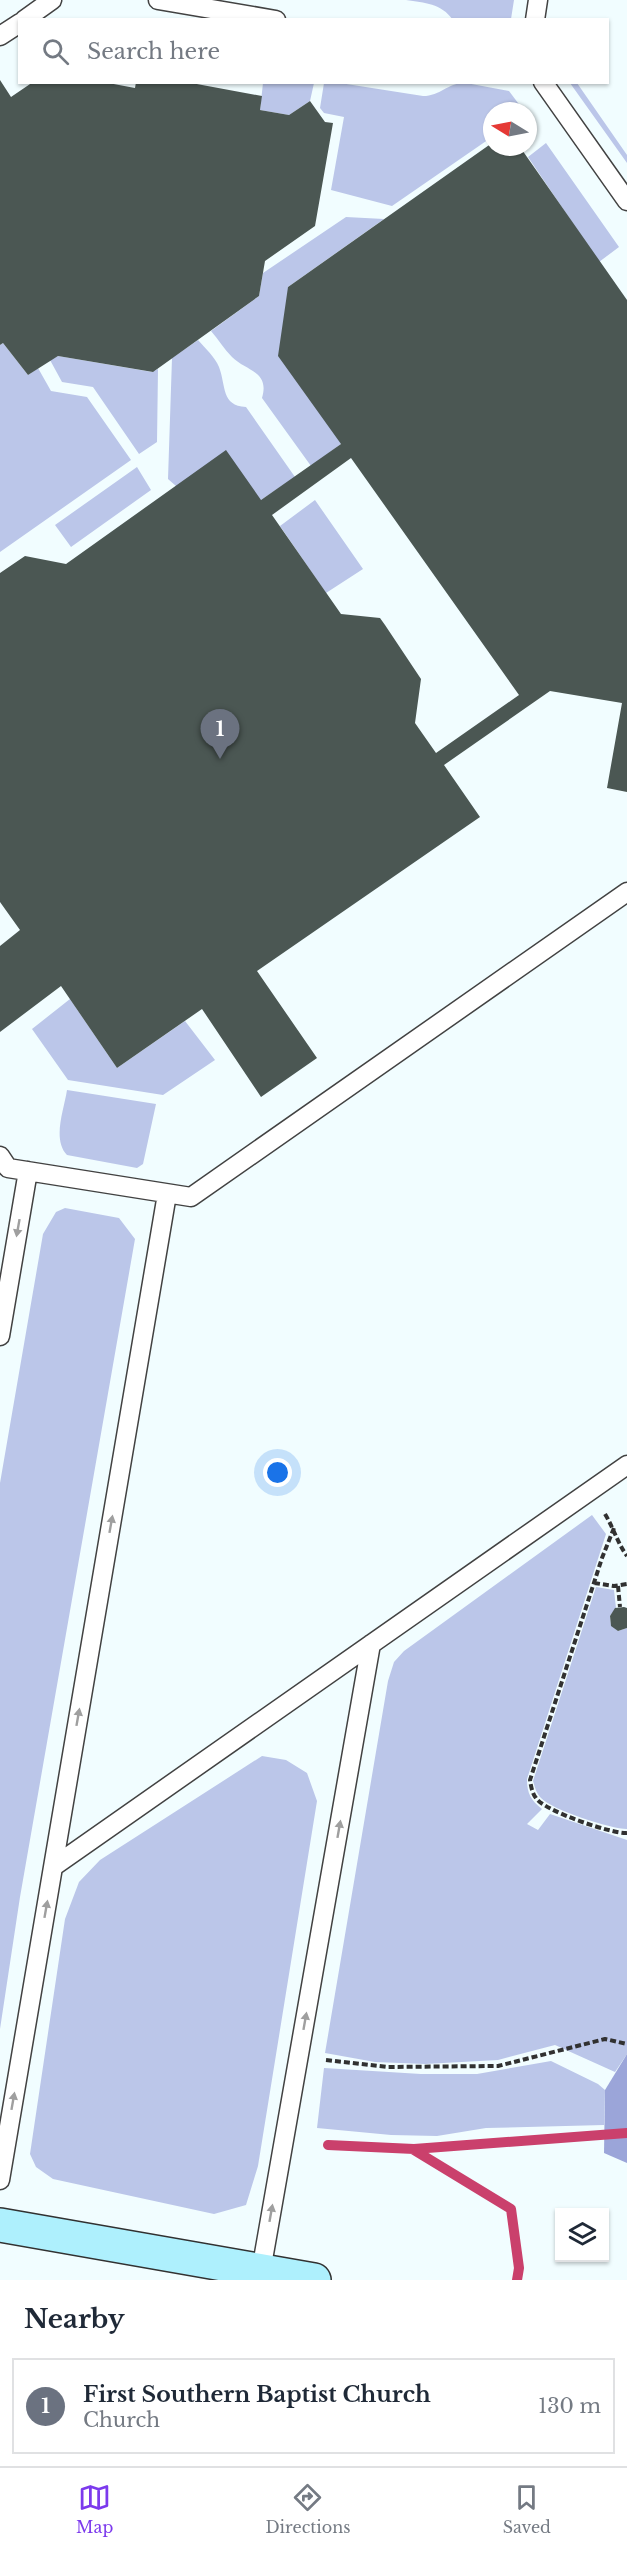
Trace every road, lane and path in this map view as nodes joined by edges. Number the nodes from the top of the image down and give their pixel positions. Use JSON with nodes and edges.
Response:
{"nodes":[{"id":1,"x":52,"y":0,"type":"edge"},
{"id":2,"x":158,"y":0,"type":"edge"},
{"id":3,"x":538,"y":0,"type":"edge"},
{"id":4,"x":27,"y":18,"type":"edge"},
{"id":5,"x":264,"y":18,"type":"edge"},
{"id":6,"x":535,"y":18,"type":"edge"},
{"id":7,"x":18,"y":24,"type":"edge"},
{"id":8,"x":0,"y":36,"type":"edge"},
{"id":9,"x":544,"y":84,"type":"edge"},
{"id":10,"x":627,"y":201,"type":"edge"},
{"id":11,"x":627,"y":891,"type":"edge"},
{"id":12,"x":0,"y":1156,"type":"edge"},
{"id":13,"x":28,"y":1171,"type":"junction"},
{"id":14,"x":167,"y":1194,"type":"junction"},
{"id":15,"x":0,"y":1336,"type":"edge"},
{"id":16,"x":627,"y":1465,"type":"edge"},
{"id":17,"x":627,"y":1556,"type":"edge"},
{"id":18,"x":594,"y":1583,"type":"junction"},
{"id":19,"x":627,"y":1584,"type":"edge"},
{"id":20,"x":618,"y":1586,"type":"junction"},
{"id":21,"x":620,"y":1607,"type":"dead end"},
{"id":22,"x":371,"y":1644,"type":"junction"},
{"id":23,"x":627,"y":1833,"type":"edge"},
{"id":24,"x":53,"y":1867,"type":"junction"},
{"id":25,"x":627,"y":2044,"type":"edge"},
{"id":26,"x":299,"y":2056,"type":"junction"},
{"id":27,"x":0,"y":2180,"type":"edge"},
{"id":28,"x":0,"y":2225,"type":"edge"},
{"id":29,"x":261,"y":2271,"type":"junction"},
{"id":30,"x":314,"y":2280,"type":"edge"}],
"edges":[{"from":1,"to":4,"type":"lane"},
{"from":2,"to":5,"type":"lane"},
{"from":3,"to":6,"type":"lane"},
{"from":7,"to":8,"type":"lane"},
{"from":9,"to":10,"type":"lane"},
{"from":11,"to":14,"type":"lane"},
{"from":12,"to":13,"type":"lane"},
{"from":13,"to":14,"type":"lane"},
{"from":13,"to":15,"type":"lane","one_way":true},
{"from":24,"to":14,"type":"lane","one_way":true},
{"from":16,"to":22,"type":"lane"},
{"from":17,"to":18,"type":"path"},
{"from":18,"to":20,"type":"path"},
{"from":18,"to":23,"type":"path"},
{"from":19,"to":20,"type":"path"},
{"from":20,"to":21,"type":"path"},
{"from":22,"to":24,"type":"lane"},
{"from":26,"to":22,"type":"lane","one_way":true},
{"from":27,"to":24,"type":"lane","one_way":true},
{"from":25,"to":26,"type":"path"},
{"from":29,"to":26,"type":"lane","one_way":true},
{"from":28,"to":29,"type":"main road"},
{"from":29,"to":30,"type":"main road"}]}
